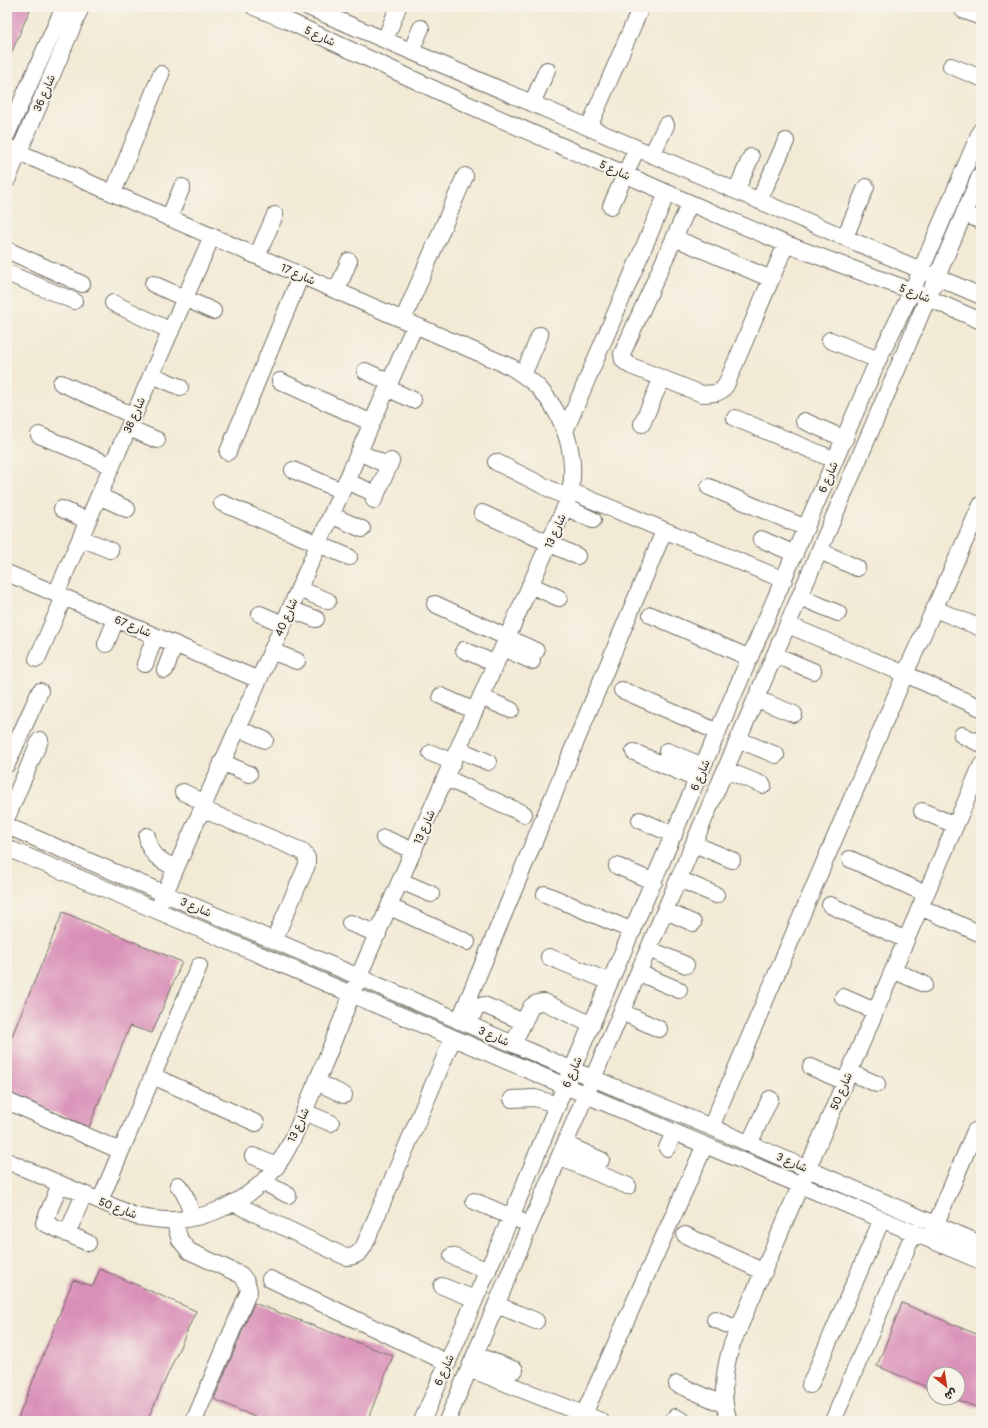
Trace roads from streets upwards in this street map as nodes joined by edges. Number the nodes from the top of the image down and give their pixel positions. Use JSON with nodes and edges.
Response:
{"nodes":[{"id":1,"x":64,"y":7,"type":"edge"},
{"id":2,"x":81,"y":7,"type":"edge"},
{"id":3,"x":254,"y":7,"type":"edge"},
{"id":4,"x":308,"y":7,"type":"edge"},
{"id":5,"x":398,"y":7,"type":"edge"},
{"id":6,"x":640,"y":7,"type":"edge"},
{"id":7,"x":963,"y":10,"type":"dead end"},
{"id":8,"x":981,"y":17,"type":"edge"},
{"id":9,"x":421,"y":28,"type":"dead end"},
{"id":10,"x":385,"y":40,"type":"junction"},
{"id":11,"x":411,"y":51,"type":"junction"},
{"id":12,"x":951,"y":66,"type":"dead end"},
{"id":13,"x":547,"y":70,"type":"dead end"},
{"id":14,"x":161,"y":74,"type":"dead end"},
{"id":15,"x":981,"y":78,"type":"edge"},
{"id":16,"x":532,"y":103,"type":"junction"},
{"id":17,"x":666,"y":125,"type":"dead end"},
{"id":18,"x":589,"y":127,"type":"junction"},
{"id":19,"x":981,"y":130,"type":"edge"},
{"id":20,"x":7,"y":134,"type":"edge"},
{"id":21,"x":786,"y":141,"type":"dead end"},
{"id":22,"x":637,"y":148,"type":"junction"},
{"id":23,"x":13,"y":150,"type":"edge"},
{"id":24,"x":652,"y":154,"type":"junction"},
{"id":25,"x":751,"y":157,"type":"dead end"},
{"id":26,"x":625,"y":174,"type":"junction"},
{"id":27,"x":465,"y":176,"type":"dead end"},
{"id":28,"x":7,"y":180,"type":"edge"},
{"id":29,"x":980,"y":181,"type":"edge"},
{"id":30,"x":866,"y":186,"type":"dead end"},
{"id":31,"x":182,"y":187,"type":"dead end"},
{"id":32,"x":736,"y":191,"type":"junction"},
{"id":33,"x":113,"y":193,"type":"junction"},
{"id":34,"x":667,"y":193,"type":"junction"},
{"id":35,"x":759,"y":201,"type":"junction"},
{"id":36,"x":690,"y":203,"type":"junction"},
{"id":37,"x":610,"y":206,"type":"dead end"},
{"id":38,"x":964,"y":213,"type":"junction"},
{"id":39,"x":275,"y":215,"type":"dead end"},
{"id":40,"x":169,"y":218,"type":"junction"},
{"id":41,"x":981,"y":220,"type":"edge"},
{"id":42,"x":212,"y":236,"type":"junction"},
{"id":43,"x":845,"y":237,"type":"junction"},
{"id":44,"x":675,"y":238,"type":"junction"},
{"id":45,"x":786,"y":244,"type":"junction"},
{"id":46,"x":7,"y":250,"type":"edge"},
{"id":47,"x":257,"y":256,"type":"junction"},
{"id":48,"x":349,"y":262,"type":"dead end"},
{"id":49,"x":921,"y":270,"type":"junction"},
{"id":50,"x":7,"y":272,"type":"edge"},
{"id":51,"x":301,"y":275,"type":"junction"},
{"id":52,"x":937,"y":277,"type":"junction"},
{"id":53,"x":771,"y":279,"type":"junction"},
{"id":54,"x":82,"y":284,"type":"dead end"},
{"id":55,"x":153,"y":284,"type":"dead end"},
{"id":56,"x":337,"y":290,"type":"junction"},
{"id":57,"x":912,"y":291,"type":"junction"},
{"id":58,"x":981,"y":296,"type":"edge"},
{"id":59,"x":185,"y":298,"type":"junction"},
{"id":60,"x":928,"y":298,"type":"junction"},
{"id":61,"x":74,"y":301,"type":"dead end"},
{"id":62,"x":113,"y":303,"type":"dead end"},
{"id":63,"x":213,"y":311,"type":"dead end"},
{"id":64,"x":981,"y":321,"type":"edge"},
{"id":65,"x":409,"y":322,"type":"junction"},
{"id":66,"x":171,"y":331,"type":"junction"},
{"id":67,"x":540,"y":335,"type":"dead end"},
{"id":68,"x":830,"y":340,"type":"dead end"},
{"id":69,"x":878,"y":360,"type":"junction"},
{"id":70,"x":365,"y":371,"type":"dead end"},
{"id":71,"x":152,"y":375,"type":"junction"},
{"id":72,"x":524,"y":375,"type":"junction"},
{"id":73,"x":662,"y":378,"type":"junction"},
{"id":74,"x":280,"y":382,"type":"dead end"},
{"id":75,"x":61,"y":383,"type":"dead end"},
{"id":76,"x":388,"y":385,"type":"junction"},
{"id":77,"x":180,"y":387,"type":"dead end"},
{"id":78,"x":413,"y":400,"type":"dead end"},
{"id":79,"x":735,"y":418,"type":"dead end"},
{"id":80,"x":804,"y":421,"type":"dead end"},
{"id":81,"x":131,"y":422,"type":"junction"},
{"id":82,"x":372,"y":423,"type":"junction"},
{"id":83,"x":642,"y":424,"type":"dead end"},
{"id":84,"x":565,"y":431,"type":"junction"},
{"id":85,"x":39,"y":434,"type":"dead end"},
{"id":86,"x":845,"y":439,"type":"junction"},
{"id":87,"x":157,"y":440,"type":"dead end"},
{"id":88,"x":228,"y":452,"type":"dead end"},
{"id":89,"x":359,"y":452,"type":"junction"},
{"id":90,"x":835,"y":460,"type":"junction"},
{"id":91,"x":496,"y":462,"type":"dead end"},
{"id":92,"x":112,"y":466,"type":"junction"},
{"id":93,"x":293,"y":470,"type":"dead end"},
{"id":94,"x":344,"y":486,"type":"junction"},
{"id":95,"x":709,"y":487,"type":"dead end"},
{"id":96,"x":99,"y":496,"type":"junction"},
{"id":97,"x":568,"y":499,"type":"junction"},
{"id":98,"x":222,"y":503,"type":"dead end"},
{"id":99,"x":981,"y":505,"type":"edge"},
{"id":100,"x":62,"y":509,"type":"dead end"},
{"id":101,"x":127,"y":509,"type":"dead end"},
{"id":102,"x":482,"y":513,"type":"dead end"},
{"id":103,"x":331,"y":515,"type":"junction"},
{"id":104,"x":88,"y":520,"type":"junction"},
{"id":105,"x":593,"y":520,"type":"dead end"},
{"id":106,"x":806,"y":528,"type":"junction"},
{"id":107,"x":362,"y":529,"type":"dead end"},
{"id":108,"x":664,"y":531,"type":"junction"},
{"id":109,"x":81,"y":538,"type":"junction"},
{"id":110,"x":761,"y":539,"type":"dead end"},
{"id":111,"x":549,"y":543,"type":"junction"},
{"id":112,"x":318,"y":544,"type":"junction"},
{"id":113,"x":110,"y":550,"type":"dead end"},
{"id":114,"x":820,"y":551,"type":"junction"},
{"id":115,"x":795,"y":554,"type":"junction"},
{"id":116,"x":577,"y":556,"type":"dead end"},
{"id":117,"x":349,"y":557,"type":"dead end"},
{"id":118,"x":857,"y":568,"type":"dead end"},
{"id":119,"x":7,"y":573,"type":"edge"},
{"id":120,"x":784,"y":580,"type":"junction"},
{"id":121,"x":530,"y":585,"type":"junction"},
{"id":122,"x":299,"y":588,"type":"junction"},
{"id":123,"x":60,"y":596,"type":"junction"},
{"id":124,"x":800,"y":597,"type":"junction"},
{"id":125,"x":559,"y":598,"type":"dead end"},
{"id":126,"x":328,"y":601,"type":"dead end"},
{"id":127,"x":434,"y":604,"type":"dead end"},
{"id":128,"x":290,"y":609,"type":"junction"},
{"id":129,"x":935,"y":609,"type":"junction"},
{"id":130,"x":838,"y":613,"type":"dead end"},
{"id":131,"x":260,"y":614,"type":"dead end"},
{"id":132,"x":650,"y":615,"type":"dead end"},
{"id":133,"x":116,"y":619,"type":"junction"},
{"id":134,"x":316,"y":619,"type":"dead end"},
{"id":135,"x":283,"y":624,"type":"junction"},
{"id":136,"x":788,"y":625,"type":"junction"},
{"id":137,"x":981,"y":628,"type":"edge"},
{"id":138,"x":155,"y":636,"type":"junction"},
{"id":139,"x":505,"y":643,"type":"junction"},
{"id":140,"x":106,"y":644,"type":"dead end"},
{"id":141,"x":175,"y":644,"type":"junction"},
{"id":142,"x":464,"y":650,"type":"dead end"},
{"id":143,"x":271,"y":651,"type":"junction"},
{"id":144,"x":776,"y":655,"type":"junction"},
{"id":145,"x":534,"y":656,"type":"dead end"},
{"id":146,"x":750,"y":658,"type":"junction"},
{"id":147,"x":37,"y":659,"type":"dead end"},
{"id":148,"x":297,"y":661,"type":"dead end"},
{"id":149,"x":145,"y":664,"type":"dead end"},
{"id":150,"x":496,"y":664,"type":"junction"},
{"id":151,"x":165,"y":670,"type":"dead end"},
{"id":152,"x":813,"y":671,"type":"dead end"},
{"id":153,"x":905,"y":674,"type":"junction"},
{"id":154,"x":259,"y":680,"type":"junction"},
{"id":155,"x":622,"y":690,"type":"dead end"},
{"id":156,"x":40,"y":691,"type":"dead end"},
{"id":157,"x":441,"y":696,"type":"dead end"},
{"id":158,"x":756,"y":699,"type":"junction"},
{"id":159,"x":478,"y":705,"type":"junction"},
{"id":160,"x":981,"y":708,"type":"edge"},
{"id":161,"x":509,"y":714,"type":"dead end"},
{"id":162,"x":794,"y":714,"type":"dead end"},
{"id":163,"x":238,"y":728,"type":"junction"},
{"id":164,"x":718,"y":732,"type":"junction"},
{"id":165,"x":962,"y":736,"type":"dead end"},
{"id":166,"x":40,"y":740,"type":"dead end"},
{"id":167,"x":265,"y":740,"type":"dead end"},
{"id":168,"x":739,"y":740,"type":"junction"},
{"id":169,"x":981,"y":744,"type":"edge"},
{"id":170,"x":667,"y":751,"type":"dead end"},
{"id":171,"x":634,"y":752,"type":"dead end"},
{"id":172,"x":431,"y":753,"type":"dead end"},
{"id":173,"x":776,"y":755,"type":"dead end"},
{"id":174,"x":456,"y":756,"type":"junction"},
{"id":175,"x":222,"y":762,"type":"junction"},
{"id":176,"x":488,"y":762,"type":"dead end"},
{"id":177,"x":7,"y":764,"type":"edge"},
{"id":178,"x":981,"y":766,"type":"edge"},
{"id":179,"x":726,"y":770,"type":"junction"},
{"id":180,"x":700,"y":773,"type":"junction"},
{"id":181,"x":249,"y":774,"type":"dead end"},
{"id":182,"x":446,"y":778,"type":"junction"},
{"id":183,"x":763,"y":785,"type":"dead end"},
{"id":184,"x":183,"y":792,"type":"dead end"},
{"id":185,"x":203,"y":806,"type":"junction"},
{"id":186,"x":922,"y":811,"type":"dead end"},
{"id":187,"x":524,"y":814,"type":"dead end"},
{"id":188,"x":7,"y":817,"type":"edge"},
{"id":189,"x":640,"y":820,"type":"dead end"},
{"id":190,"x":955,"y":825,"type":"junction"},
{"id":191,"x":7,"y":826,"type":"edge"},
{"id":192,"x":674,"y":835,"type":"junction"},
{"id":193,"x":148,"y":836,"type":"dead end"},
{"id":194,"x":384,"y":838,"type":"dead end"},
{"id":195,"x":694,"y":844,"type":"junction"},
{"id":196,"x":7,"y":848,"type":"edge"},
{"id":197,"x":414,"y":851,"type":"junction"},
{"id":198,"x":852,"y":855,"type":"dead end"},
{"id":199,"x":732,"y":860,"type":"dead end"},
{"id":200,"x":617,"y":866,"type":"dead end"},
{"id":201,"x":176,"y":868,"type":"junction"},
{"id":202,"x":679,"y":879,"type":"junction"},
{"id":203,"x":401,"y":881,"type":"junction"},
{"id":204,"x":654,"y":882,"type":"junction"},
{"id":205,"x":165,"y":893,"type":"junction"},
{"id":206,"x":430,"y":894,"type":"dead end"},
{"id":207,"x":545,"y":894,"type":"dead end"},
{"id":208,"x":716,"y":895,"type":"dead end"},
{"id":209,"x":925,"y":896,"type":"junction"},
{"id":210,"x":830,"y":905,"type":"dead end"},
{"id":211,"x":390,"y":907,"type":"junction"},
{"id":212,"x":158,"y":910,"type":"junction"},
{"id":213,"x":666,"y":911,"type":"junction"},
{"id":214,"x":350,"y":923,"type":"dead end"},
{"id":215,"x":693,"y":923,"type":"dead end"},
{"id":216,"x":633,"y":931,"type":"junction"},
{"id":217,"x":378,"y":934,"type":"junction"},
{"id":218,"x":981,"y":934,"type":"edge"},
{"id":219,"x":274,"y":940,"type":"junction"},
{"id":220,"x":906,"y":940,"type":"junction"},
{"id":221,"x":467,"y":942,"type":"dead end"},
{"id":222,"x":649,"y":949,"type":"junction"},
{"id":223,"x":549,"y":957,"type":"dead end"},
{"id":224,"x":686,"y":964,"type":"dead end"},
{"id":225,"x":199,"y":966,"type":"dead end"},
{"id":226,"x":893,"y":970,"type":"junction"},
{"id":227,"x":639,"y":973,"type":"junction"},
{"id":228,"x":359,"y":977,"type":"junction"},
{"id":229,"x":610,"y":982,"type":"junction"},
{"id":230,"x":924,"y":984,"type":"dead end"},
{"id":231,"x":679,"y":990,"type":"dead end"},
{"id":232,"x":352,"y":994,"type":"junction"},
{"id":233,"x":843,"y":997,"type":"dead end"},
{"id":234,"x":875,"y":1011,"type":"junction"},
{"id":235,"x":622,"y":1012,"type":"junction"},
{"id":236,"x":524,"y":1022,"type":"junction"},
{"id":237,"x":464,"y":1023,"type":"junction"},
{"id":238,"x":592,"y":1025,"type":"junction"},
{"id":239,"x":659,"y":1029,"type":"dead end"},
{"id":240,"x":453,"y":1038,"type":"junction"},
{"id":241,"x":513,"y":1044,"type":"junction"},
{"id":242,"x":812,"y":1067,"type":"dead end"},
{"id":243,"x":573,"y":1070,"type":"junction"},
{"id":244,"x":153,"y":1076,"type":"junction"},
{"id":245,"x":847,"y":1077,"type":"junction"},
{"id":246,"x":593,"y":1079,"type":"junction"},
{"id":247,"x":317,"y":1082,"type":"junction"},
{"id":248,"x":877,"y":1084,"type":"dead end"},
{"id":249,"x":565,"y":1086,"type":"junction"},
{"id":250,"x":344,"y":1095,"type":"dead end"},
{"id":251,"x":586,"y":1095,"type":"junction"},
{"id":252,"x":512,"y":1099,"type":"dead end"},
{"id":253,"x":770,"y":1099,"type":"dead end"},
{"id":254,"x":7,"y":1101,"type":"edge"},
{"id":255,"x":558,"y":1105,"type":"junction"},
{"id":256,"x":304,"y":1112,"type":"junction"},
{"id":257,"x":256,"y":1122,"type":"dead end"},
{"id":258,"x":331,"y":1123,"type":"dead end"},
{"id":259,"x":711,"y":1127,"type":"junction"},
{"id":260,"x":975,"y":1131,"type":"dead end"},
{"id":261,"x":674,"y":1132,"type":"junction"},
{"id":262,"x":749,"y":1144,"type":"junction"},
{"id":263,"x":705,"y":1145,"type":"junction"},
{"id":264,"x":667,"y":1148,"type":"dead end"},
{"id":265,"x":562,"y":1150,"type":"junction"},
{"id":266,"x":121,"y":1151,"type":"junction"},
{"id":267,"x":253,"y":1156,"type":"dead end"},
{"id":268,"x":601,"y":1160,"type":"dead end"},
{"id":269,"x":7,"y":1161,"type":"edge"},
{"id":270,"x":277,"y":1166,"type":"junction"},
{"id":271,"x":808,"y":1169,"type":"junction"},
{"id":272,"x":263,"y":1182,"type":"junction"},
{"id":273,"x":60,"y":1184,"type":"junction"},
{"id":274,"x":801,"y":1184,"type":"junction"},
{"id":275,"x":178,"y":1185,"type":"dead end"},
{"id":276,"x":628,"y":1186,"type":"dead end"},
{"id":277,"x":84,"y":1194,"type":"junction"},
{"id":278,"x":288,"y":1194,"type":"dead end"},
{"id":279,"x":100,"y":1201,"type":"junction"},
{"id":280,"x":474,"y":1201,"type":"dead end"},
{"id":281,"x":233,"y":1203,"type":"junction"},
{"id":282,"x":511,"y":1217,"type":"junction"},
{"id":283,"x":191,"y":1218,"type":"junction"},
{"id":284,"x":882,"y":1218,"type":"junction"},
{"id":285,"x":174,"y":1220,"type":"junction"},
{"id":286,"x":530,"y":1225,"type":"junction"},
{"id":287,"x":932,"y":1231,"type":"junction"},
{"id":288,"x":914,"y":1232,"type":"junction"},
{"id":289,"x":67,"y":1234,"type":"junction"},
{"id":290,"x":686,"y":1235,"type":"dead end"},
{"id":291,"x":88,"y":1243,"type":"dead end"},
{"id":292,"x":981,"y":1244,"type":"edge"},
{"id":293,"x":452,"y":1256,"type":"dead end"},
{"id":294,"x":981,"y":1261,"type":"edge"},
{"id":295,"x":488,"y":1271,"type":"junction"},
{"id":296,"x":764,"y":1272,"type":"junction"},
{"id":297,"x":270,"y":1279,"type":"dead end"},
{"id":298,"x":442,"y":1286,"type":"dead end"},
{"id":299,"x":475,"y":1299,"type":"junction"},
{"id":300,"x":497,"y":1305,"type":"junction"},
{"id":301,"x":715,"y":1319,"type":"dead end"},
{"id":302,"x":536,"y":1321,"type":"dead end"},
{"id":303,"x":739,"y":1330,"type":"junction"},
{"id":304,"x":476,"y":1355,"type":"junction"},
{"id":305,"x":448,"y":1363,"type":"junction"},
{"id":306,"x":470,"y":1369,"type":"junction"},
{"id":307,"x":515,"y":1370,"type":"dead end"},
{"id":308,"x":677,"y":1384,"type":"dead end"},
{"id":309,"x":810,"y":1385,"type":"dead end"},
{"id":310,"x":725,"y":1406,"type":"junction"},
{"id":311,"x":584,"y":1414,"type":"junction"},
{"id":312,"x":194,"y":1421,"type":"edge"},
{"id":313,"x":422,"y":1421,"type":"edge"},
{"id":314,"x":447,"y":1421,"type":"edge"},
{"id":315,"x":601,"y":1421,"type":"edge"},
{"id":316,"x":729,"y":1421,"type":"edge"},
{"id":317,"x":832,"y":1421,"type":"edge"}],
"edges":[{"from":1,"to":20,"type":"street","name":"شارع 36"},
{"from":2,"to":23,"type":"street","name":"شارع 36"},
{"from":3,"to":26,"type":"street","name":"شارع 5"},
{"from":4,"to":10,"type":"street","name":"شارع 5"},
{"from":5,"to":10,"type":"street"},
{"from":6,"to":18,"type":"street"},
{"from":7,"to":8,"type":"street"},
{"from":9,"to":11,"type":"street"},
{"from":10,"to":11,"type":"street","name":"شارع 5"},
{"from":11,"to":16,"type":"street","name":"شارع 5"},
{"from":12,"to":15,"type":"street"},
{"from":13,"to":16,"type":"street"},
{"from":14,"to":33,"type":"street"},
{"from":16,"to":18,"type":"street","name":"شارع 5"},
{"from":17,"to":24,"type":"street"},
{"from":18,"to":22,"type":"street","name":"شارع 5"},
{"from":19,"to":49,"type":"street","name":"شارع 6"},
{"from":21,"to":35,"type":"street"},
{"from":22,"to":24,"type":"street","name":"شارع 5"},
{"from":22,"to":26,"type":"street"},
{"from":23,"to":28,"type":"street","name":"شارع 36"},
{"from":23,"to":33,"type":"street","name":"شارع 17"},
{"from":24,"to":32,"type":"street","name":"شارع 5"},
{"from":25,"to":32,"type":"street"},
{"from":26,"to":34,"type":"street","name":"شارع 5"},
{"from":26,"to":37,"type":"street"},
{"from":27,"to":65,"type":"street","name":"شارع 40"},
{"from":29,"to":38,"type":"street","name":"شارع 6"},
{"from":30,"to":43,"type":"street"},
{"from":31,"to":40,"type":"street"},
{"from":32,"to":35,"type":"street","name":"شارع 5"},
{"from":33,"to":40,"type":"street","name":"شارع 17"},
{"from":34,"to":36,"type":"street","name":"شارع 5"},
{"from":34,"to":84,"type":"street"},
{"from":35,"to":43,"type":"street","name":"شارع 5"},
{"from":36,"to":44,"type":"street"},
{"from":36,"to":45,"type":"street","name":"شارع 5"},
{"from":38,"to":41,"type":"street"},
{"from":38,"to":52,"type":"street","name":"شارع 6"},
{"from":39,"to":47,"type":"street"},
{"from":40,"to":42,"type":"street","name":"شارع 17"},
{"from":42,"to":47,"type":"street","name":"شارع 17"},
{"from":42,"to":59,"type":"street","name":"شارع 38"},
{"from":43,"to":49,"type":"street","name":"شارع 5"},
{"from":44,"to":53,"type":"street"},
{"from":44,"to":73,"type":"street"},
{"from":45,"to":53,"type":"street"},
{"from":45,"to":57,"type":"street","name":"شارع 5"},
{"from":46,"to":54,"type":"street"},
{"from":47,"to":51,"type":"street","name":"شارع 17"},
{"from":48,"to":56,"type":"street"},
{"from":49,"to":52,"type":"street","name":"شارع 5"},
{"from":49,"to":57,"type":"street","name":"شارع 6"},
{"from":50,"to":61,"type":"street"},
{"from":51,"to":56,"type":"street","name":"شارع 17"},
{"from":51,"to":88,"type":"street"},
{"from":52,"to":58,"type":"street","name":"شارع 5"},
{"from":52,"to":60,"type":"street","name":"شارع 6"},
{"from":53,"to":73,"type":"street"},
{"from":55,"to":59,"type":"street"},
{"from":56,"to":65,"type":"street","name":"شارع 17"},
{"from":57,"to":60,"type":"street","name":"شارع 5"},
{"from":57,"to":69,"type":"street","name":"شارع 6"},
{"from":59,"to":63,"type":"street"},
{"from":59,"to":66,"type":"street","name":"شارع 38"},
{"from":60,"to":64,"type":"street","name":"شارع 5"},
{"from":60,"to":114,"type":"street","name":"شارع 6"},
{"from":62,"to":66,"type":"street"},
{"from":65,"to":72,"type":"street","name":"شارع 17"},
{"from":65,"to":76,"type":"street","name":"شارع 40"},
{"from":66,"to":71,"type":"street","name":"شارع 38"},
{"from":67,"to":72,"type":"street"},
{"from":68,"to":69,"type":"street"},
{"from":69,"to":86,"type":"street","name":"شارع 6"},
{"from":70,"to":76,"type":"street"},
{"from":71,"to":77,"type":"street"},
{"from":71,"to":81,"type":"street","name":"شارع 38"},
{"from":72,"to":84,"type":"street","name":"شارع 17"},
{"from":73,"to":83,"type":"street"},
{"from":74,"to":82,"type":"street"},
{"from":75,"to":81,"type":"street"},
{"from":76,"to":78,"type":"street"},
{"from":76,"to":82,"type":"street","name":"شارع 40"},
{"from":79,"to":90,"type":"street"},
{"from":80,"to":86,"type":"street"},
{"from":81,"to":87,"type":"street"},
{"from":81,"to":92,"type":"street","name":"شارع 38"},
{"from":82,"to":89,"type":"street","name":"شارع 40"},
{"from":84,"to":97,"type":"street","name":"شارع 13"},
{"from":85,"to":92,"type":"street"},
{"from":86,"to":90,"type":"street","name":"شارع 6"},
{"from":89,"to":94,"type":"street","name":"شارع 40"},
{"from":89,"to":94,"type":"street"},
{"from":90,"to":106,"type":"street","name":"شارع 6"},
{"from":91,"to":97,"type":"street"},
{"from":92,"to":96,"type":"street","name":"شارع 38"},
{"from":93,"to":94,"type":"street"},
{"from":94,"to":103,"type":"street","name":"شارع 40"},
{"from":95,"to":106,"type":"street"},
{"from":96,"to":101,"type":"street"},
{"from":96,"to":104,"type":"street","name":"شارع 38"},
{"from":97,"to":105,"type":"street"},
{"from":97,"to":108,"type":"street"},
{"from":97,"to":111,"type":"street","name":"شارع 13"},
{"from":98,"to":112,"type":"street"},
{"from":99,"to":129,"type":"street"},
{"from":100,"to":104,"type":"street"},
{"from":102,"to":111,"type":"street"},
{"from":103,"to":107,"type":"street"},
{"from":103,"to":112,"type":"street","name":"شارع 40"},
{"from":104,"to":109,"type":"street","name":"شارع 38"},
{"from":106,"to":115,"type":"street","name":"شارع 6"},
{"from":108,"to":120,"type":"street"},
{"from":108,"to":237,"type":"street"},
{"from":109,"to":113,"type":"street"},
{"from":109,"to":123,"type":"street","name":"شارع 38"},
{"from":110,"to":115,"type":"street"},
{"from":111,"to":116,"type":"street"},
{"from":111,"to":121,"type":"street","name":"شارع 13"},
{"from":112,"to":117,"type":"street"},
{"from":112,"to":122,"type":"street","name":"شارع 40"},
{"from":114,"to":118,"type":"street"},
{"from":114,"to":124,"type":"street","name":"شارع 6"},
{"from":115,"to":120,"type":"street","name":"شارع 6"},
{"from":119,"to":123,"type":"street","name":"شارع 67"},
{"from":120,"to":146,"type":"street","name":"شارع 6"},
{"from":121,"to":125,"type":"street"},
{"from":121,"to":139,"type":"street","name":"شارع 13"},
{"from":122,"to":126,"type":"street"},
{"from":122,"to":128,"type":"street","name":"شارع 40"},
{"from":123,"to":133,"type":"street","name":"شارع 67"},
{"from":123,"to":147,"type":"street","name":"شارع 38"},
{"from":124,"to":130,"type":"street"},
{"from":124,"to":136,"type":"street","name":"شارع 6"},
{"from":127,"to":139,"type":"street"},
{"from":128,"to":134,"type":"street"},
{"from":128,"to":135,"type":"street","name":"شارع 40"},
{"from":129,"to":137,"type":"street"},
{"from":129,"to":153,"type":"street"},
{"from":131,"to":135,"type":"street"},
{"from":132,"to":146,"type":"street"},
{"from":133,"to":138,"type":"street","name":"شارع 67"},
{"from":133,"to":140,"type":"street"},
{"from":135,"to":143,"type":"street","name":"شارع 40"},
{"from":136,"to":144,"type":"street","name":"شارع 6"},
{"from":136,"to":153,"type":"street"},
{"from":138,"to":141,"type":"street","name":"شارع 67"},
{"from":138,"to":149,"type":"street"},
{"from":139,"to":145,"type":"street"},
{"from":139,"to":150,"type":"street","name":"شارع 13"},
{"from":141,"to":151,"type":"street"},
{"from":141,"to":154,"type":"street","name":"شارع 67"},
{"from":142,"to":150,"type":"street"},
{"from":143,"to":148,"type":"street"},
{"from":143,"to":154,"type":"street","name":"شارع 40"},
{"from":144,"to":152,"type":"street"},
{"from":144,"to":158,"type":"street","name":"شارع 6"},
{"from":146,"to":164,"type":"street","name":"شارع 6"},
{"from":150,"to":159,"type":"street","name":"شارع 13"},
{"from":153,"to":160,"type":"street"},
{"from":153,"to":259,"type":"street"},
{"from":154,"to":163,"type":"street","name":"شارع 40"},
{"from":155,"to":164,"type":"street"},
{"from":156,"to":177,"type":"street"},
{"from":157,"to":159,"type":"street"},
{"from":158,"to":162,"type":"street"},
{"from":158,"to":168,"type":"street","name":"شارع 6"},
{"from":159,"to":161,"type":"street"},
{"from":159,"to":174,"type":"street","name":"شارع 13"},
{"from":163,"to":167,"type":"street"},
{"from":163,"to":175,"type":"street","name":"شارع 40"},
{"from":164,"to":180,"type":"street","name":"شارع 6"},
{"from":165,"to":169,"type":"street"},
{"from":166,"to":188,"type":"street"},
{"from":168,"to":173,"type":"street"},
{"from":168,"to":179,"type":"street","name":"شارع 6"},
{"from":170,"to":180,"type":"street"},
{"from":171,"to":180,"type":"street"},
{"from":172,"to":174,"type":"street"},
{"from":174,"to":176,"type":"street"},
{"from":174,"to":182,"type":"street","name":"شارع 13"},
{"from":175,"to":181,"type":"street"},
{"from":175,"to":185,"type":"street","name":"شارع 40"},
{"from":178,"to":190,"type":"street","name":"شارع 50"},
{"from":179,"to":183,"type":"street"},
{"from":179,"to":195,"type":"street","name":"شارع 6"},
{"from":180,"to":192,"type":"street","name":"شارع 6"},
{"from":182,"to":187,"type":"street"},
{"from":182,"to":197,"type":"street","name":"شارع 13"},
{"from":184,"to":185,"type":"street"},
{"from":185,"to":201,"type":"street","name":"شارع 40"},
{"from":185,"to":219,"type":"street"},
{"from":186,"to":190,"type":"street"},
{"from":189,"to":192,"type":"street"},
{"from":190,"to":209,"type":"street","name":"شارع 50"},
{"from":191,"to":205,"type":"street","name":"شارع 3"},
{"from":192,"to":204,"type":"street","name":"شارع 6"},
{"from":193,"to":201,"type":"street"},
{"from":194,"to":197,"type":"street"},
{"from":195,"to":199,"type":"street"},
{"from":195,"to":202,"type":"street","name":"شارع 6"},
{"from":196,"to":212,"type":"street","name":"شارع 3"},
{"from":197,"to":203,"type":"street","name":"شارع 13"},
{"from":198,"to":209,"type":"street"},
{"from":200,"to":204,"type":"street"},
{"from":201,"to":205,"type":"street","name":"شارع 40"},
{"from":202,"to":208,"type":"street"},
{"from":202,"to":213,"type":"street","name":"شارع 6"},
{"from":203,"to":206,"type":"street"},
{"from":203,"to":211,"type":"street","name":"شارع 13"},
{"from":204,"to":216,"type":"street","name":"شارع 6"},
{"from":205,"to":212,"type":"street","name":"شارع 40"},
{"from":205,"to":219,"type":"street","name":"شارع 3"},
{"from":207,"to":216,"type":"street"},
{"from":209,"to":218,"type":"street"},
{"from":209,"to":220,"type":"street","name":"شارع 50"},
{"from":210,"to":220,"type":"street"},
{"from":211,"to":217,"type":"street","name":"شارع 13"},
{"from":211,"to":221,"type":"street"},
{"from":212,"to":232,"type":"street","name":"شارع 3"},
{"from":213,"to":215,"type":"street"},
{"from":213,"to":222,"type":"street","name":"شارع 6"},
{"from":214,"to":217,"type":"street"},
{"from":216,"to":229,"type":"street","name":"شارع 6"},
{"from":217,"to":228,"type":"street","name":"شارع 13"},
{"from":219,"to":228,"type":"street","name":"شارع 3"},
{"from":220,"to":226,"type":"street","name":"شارع 50"},
{"from":222,"to":224,"type":"street"},
{"from":222,"to":227,"type":"street","name":"شارع 6"},
{"from":223,"to":229,"type":"street"},
{"from":225,"to":244,"type":"street"},
{"from":226,"to":230,"type":"street"},
{"from":226,"to":234,"type":"street","name":"شارع 50"},
{"from":227,"to":231,"type":"street"},
{"from":227,"to":235,"type":"street","name":"شارع 6"},
{"from":228,"to":232,"type":"street","name":"شارع 13"},
{"from":228,"to":237,"type":"street","name":"شارع 3"},
{"from":229,"to":238,"type":"street","name":"شارع 6"},
{"from":232,"to":240,"type":"street","name":"شارع 3"},
{"from":232,"to":247,"type":"street","name":"شارع 13"},
{"from":233,"to":234,"type":"street"},
{"from":234,"to":245,"type":"street","name":"شارع 50"},
{"from":235,"to":239,"type":"street"},
{"from":235,"to":246,"type":"street","name":"شارع 6"},
{"from":236,"to":237,"type":"street"},
{"from":236,"to":238,"type":"street"},
{"from":236,"to":241,"type":"street"},
{"from":237,"to":241,"type":"street","name":"شارع 3"},
{"from":238,"to":243,"type":"street","name":"شارع 6"},
{"from":240,"to":249,"type":"street","name":"شارع 3"},
{"from":240,"to":281,"type":"street"},
{"from":241,"to":243,"type":"street","name":"شارع 3"},
{"from":242,"to":245,"type":"street"},
{"from":243,"to":246,"type":"street","name":"شارع 3"},
{"from":243,"to":249,"type":"street","name":"شارع 6"},
{"from":244,"to":257,"type":"street"},
{"from":244,"to":266,"type":"street"},
{"from":245,"to":248,"type":"street"},
{"from":245,"to":271,"type":"street","name":"شارع 50"},
{"from":246,"to":251,"type":"street","name":"شارع 6"},
{"from":246,"to":259,"type":"street","name":"شارع 3"},
{"from":247,"to":250,"type":"street"},
{"from":247,"to":256,"type":"street","name":"شارع 13"},
{"from":249,"to":251,"type":"street","name":"شارع 3"},
{"from":249,"to":255,"type":"street","name":"شارع 6"},
{"from":251,"to":261,"type":"street","name":"شارع 3"},
{"from":251,"to":265,"type":"street","name":"شارع 6"},
{"from":252,"to":255,"type":"street"},
{"from":253,"to":262,"type":"street"},
{"from":254,"to":266,"type":"street"},
{"from":255,"to":282,"type":"street","name":"شارع 6"},
{"from":256,"to":258,"type":"street"},
{"from":256,"to":270,"type":"street","name":"شارع 13"},
{"from":259,"to":262,"type":"street","name":"شارع 3"},
{"from":260,"to":287,"type":"street"},
{"from":261,"to":263,"type":"street","name":"شارع 3"},
{"from":261,"to":264,"type":"street"},
{"from":262,"to":271,"type":"street","name":"شارع 3"},
{"from":263,"to":274,"type":"street","name":"شارع 3"},
{"from":263,"to":311,"type":"street"},
{"from":265,"to":268,"type":"street"},
{"from":265,"to":276,"type":"street"},
{"from":265,"to":286,"type":"street","name":"شارع 6"},
{"from":266,"to":279,"type":"street"},
{"from":267,"to":270,"type":"street"},
{"from":269,"to":273,"type":"street","name":"شارع 50"},
{"from":270,"to":272,"type":"street","name":"شارع 13"},
{"from":271,"to":274,"type":"street","name":"شارع 50"},
{"from":271,"to":287,"type":"street","name":"شارع 3"},
{"from":272,"to":278,"type":"street"},
{"from":272,"to":281,"type":"street","name":"شارع 13"},
{"from":273,"to":277,"type":"street","name":"شارع 50"},
{"from":273,"to":289,"type":"street"},
{"from":274,"to":284,"type":"street","name":"شارع 3"},
{"from":274,"to":296,"type":"street","name":"شارع 50"},
{"from":275,"to":283,"type":"street"},
{"from":277,"to":279,"type":"street","name":"شارع 50"},
{"from":277,"to":289,"type":"street"},
{"from":279,"to":285,"type":"street","name":"شارع 50"},
{"from":280,"to":282,"type":"street"},
{"from":281,"to":283,"type":"street","name":"شارع 50"},
{"from":282,"to":286,"type":"street"},
{"from":282,"to":295,"type":"street","name":"شارع 6"},
{"from":283,"to":285,"type":"street","name":"شارع 50"},
{"from":284,"to":288,"type":"street","name":"شارع 3"},
{"from":284,"to":309,"type":"street"},
{"from":285,"to":312,"type":"street"},
{"from":286,"to":300,"type":"street","name":"شارع 6"},
{"from":287,"to":288,"type":"street","name":"شارع 3"},
{"from":287,"to":292,"type":"street","name":"شارع 3"},
{"from":287,"to":294,"type":"street","name":"شارع 3"},
{"from":288,"to":317,"type":"street"},
{"from":289,"to":291,"type":"street"},
{"from":290,"to":296,"type":"street"},
{"from":293,"to":295,"type":"street"},
{"from":295,"to":299,"type":"street","name":"شارع 6"},
{"from":296,"to":303,"type":"street","name":"شارع 50"},
{"from":297,"to":305,"type":"street"},
{"from":298,"to":299,"type":"street"},
{"from":299,"to":305,"type":"street","name":"شارع 6"},
{"from":300,"to":302,"type":"street"},
{"from":300,"to":304,"type":"street","name":"شارع 6"},
{"from":301,"to":303,"type":"street"},
{"from":303,"to":310,"type":"street","name":"شارع 50"},
{"from":304,"to":306,"type":"street","name":"شارع 6"},
{"from":304,"to":307,"type":"street"},
{"from":305,"to":313,"type":"street","name":"شارع 6"},
{"from":306,"to":311,"type":"street"},
{"from":306,"to":314,"type":"street","name":"شارع 6"},
{"from":308,"to":310,"type":"street"},
{"from":310,"to":316,"type":"street","name":"شارع 50"},
{"from":311,"to":315,"type":"street"}]}
